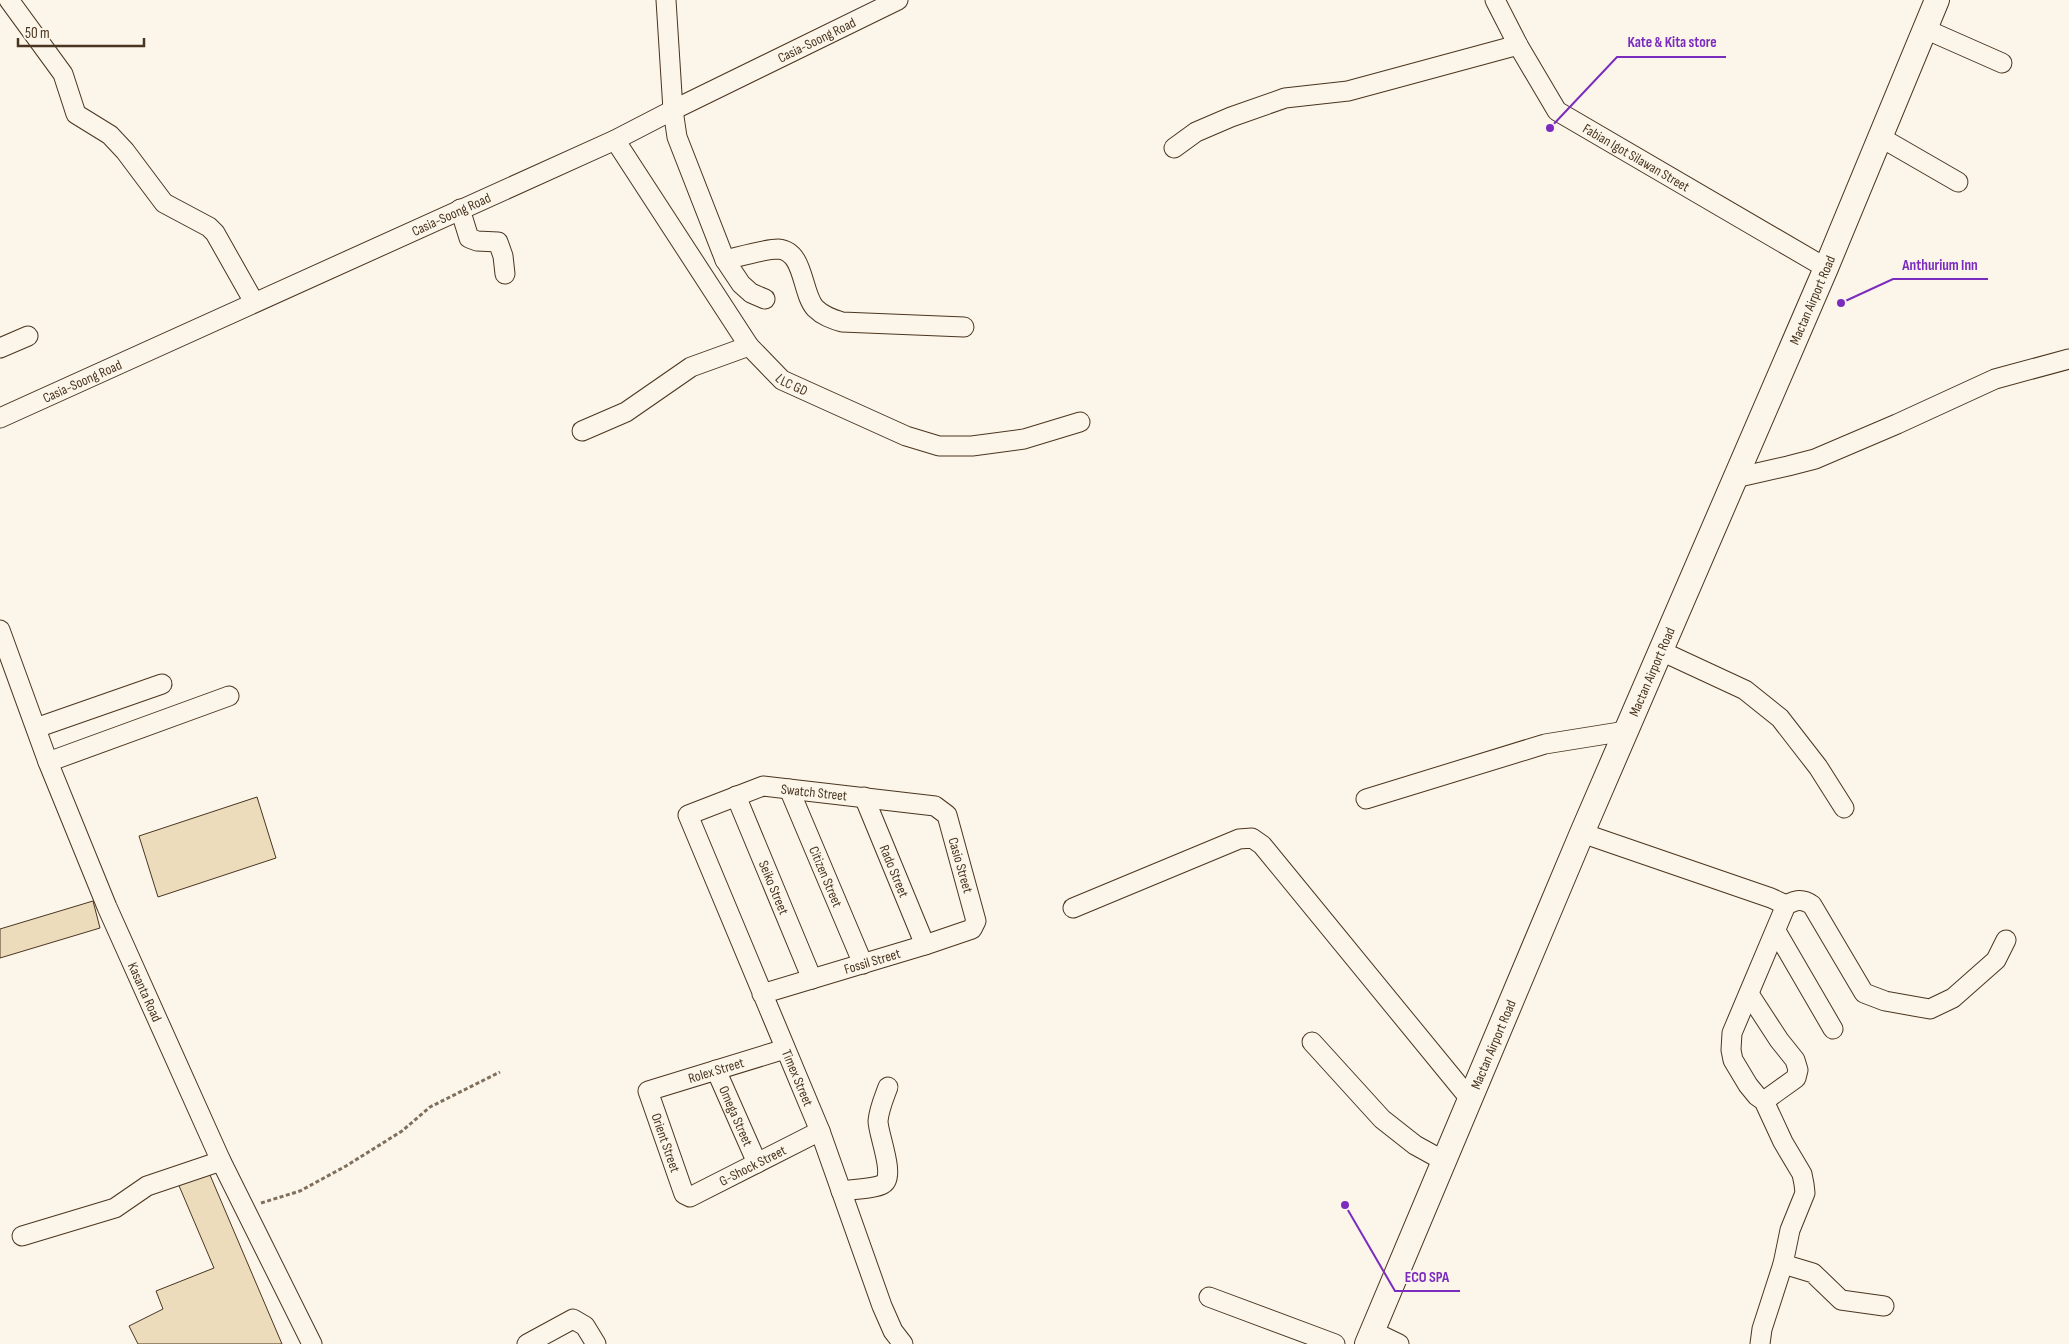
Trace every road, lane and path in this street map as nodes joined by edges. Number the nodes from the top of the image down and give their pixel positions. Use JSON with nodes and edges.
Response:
{"nodes":[{"id":1,"x":9,"y":0,"type":"edge"},
{"id":2,"x":666,"y":0,"type":"edge"},
{"id":3,"x":898,"y":0,"type":"edge"},
{"id":4,"x":1495,"y":0,"type":"edge"},
{"id":5,"x":1938,"y":0,"type":"edge"},
{"id":6,"x":1925,"y":29,"type":"junction"},
{"id":7,"x":1518,"y":45,"type":"junction"},
{"id":8,"x":2002,"y":63,"type":"dead end"},
{"id":9,"x":673,"y":110,"type":"junction"},
{"id":10,"x":1880,"y":137,"type":"junction"},
{"id":11,"x":615,"y":140,"type":"junction"},
{"id":12,"x":1174,"y":148,"type":"dead end"},
{"id":13,"x":1958,"y":182,"type":"dead end"},
{"id":14,"x":460,"y":209,"type":"junction"},
{"id":15,"x":725,"y":260,"type":"junction"},
{"id":16,"x":1826,"y":268,"type":"junction"},
{"id":17,"x":505,"y":274,"type":"dead end"},
{"id":18,"x":765,"y":299,"type":"dead end"},
{"id":19,"x":254,"y":302,"type":"junction"},
{"id":20,"x":964,"y":326,"type":"dead end"},
{"id":21,"x":28,"y":336,"type":"dead end"},
{"id":22,"x":749,"y":346,"type":"junction"},
{"id":23,"x":0,"y":348,"type":"edge"},
{"id":24,"x":2069,"y":359,"type":"edge"},
{"id":25,"x":0,"y":418,"type":"edge"},
{"id":26,"x":1080,"y":422,"type":"dead end"},
{"id":27,"x":582,"y":431,"type":"dead end"},
{"id":28,"x":1735,"y":478,"type":"junction"},
{"id":29,"x":0,"y":630,"type":"edge"},
{"id":30,"x":1661,"y":651,"type":"junction"},
{"id":31,"x":162,"y":684,"type":"dead end"},
{"id":32,"x":229,"y":696,"type":"dead end"},
{"id":33,"x":36,"y":728,"type":"junction"},
{"id":34,"x":1626,"y":731,"type":"junction"},
{"id":35,"x":48,"y":762,"type":"junction"},
{"id":36,"x":789,"y":789,"type":"junction"},
{"id":37,"x":736,"y":796,"type":"junction"},
{"id":38,"x":864,"y":797,"type":"junction"},
{"id":39,"x":1366,"y":799,"type":"dead end"},
{"id":40,"x":1844,"y":808,"type":"dead end"},
{"id":41,"x":944,"y":810,"type":"joint"},
{"id":42,"x":688,"y":815,"type":"joint"},
{"id":43,"x":1582,"y":833,"type":"junction"},
{"id":44,"x":1786,"y":905,"type":"junction"},
{"id":45,"x":1072,"y":908,"type":"dead end"},
{"id":46,"x":976,"y":921,"type":"joint"},
{"id":47,"x":1776,"y":931,"type":"junction"},
{"id":48,"x":2006,"y":940,"type":"dead end"},
{"id":49,"x":925,"y":945,"type":"junction"},
{"id":50,"x":864,"y":964,"type":"junction"},
{"id":51,"x":812,"y":979,"type":"junction"},
{"id":52,"x":762,"y":994,"type":"junction"},
{"id":53,"x":1748,"y":994,"type":"junction"},
{"id":54,"x":1833,"y":1029,"type":"dead end"},
{"id":55,"x":1312,"y":1042,"type":"dead end"},
{"id":56,"x":785,"y":1049,"type":"junction"},
{"id":57,"x":716,"y":1070,"type":"junction"},
{"id":58,"x":500,"y":1072,"type":"dead end"},
{"id":59,"x":888,"y":1087,"type":"dead end"},
{"id":60,"x":648,"y":1091,"type":"joint"},
{"id":61,"x":1470,"y":1099,"type":"junction"},
{"id":62,"x":1764,"y":1101,"type":"junction"},
{"id":63,"x":820,"y":1131,"type":"junction"},
{"id":64,"x":221,"y":1161,"type":"junction"},
{"id":65,"x":1444,"y":1161,"type":"junction"},
{"id":66,"x":757,"y":1162,"type":"junction"},
{"id":67,"x":841,"y":1191,"type":"junction"},
{"id":68,"x":684,"y":1194,"type":"joint"},
{"id":69,"x":244,"y":1209,"type":"junction"},
{"id":70,"x":22,"y":1236,"type":"dead end"},
{"id":71,"x":1783,"y":1264,"type":"junction"},
{"id":72,"x":1209,"y":1297,"type":"dead end"},
{"id":73,"x":1884,"y":1306,"type":"dead end"},
{"id":74,"x":1368,"y":1341,"type":"edge"},
{"id":75,"x":312,"y":1344,"type":"edge"},
{"id":76,"x":528,"y":1344,"type":"edge"},
{"id":77,"x":596,"y":1344,"type":"edge"},
{"id":78,"x":903,"y":1344,"type":"edge"},
{"id":79,"x":1335,"y":1344,"type":"edge"},
{"id":80,"x":1399,"y":1344,"type":"edge"},
{"id":81,"x":1760,"y":1344,"type":"edge"}],
"edges":[{"from":1,"to":19,"type":"street"},
{"from":2,"to":9,"type":"street"},
{"from":3,"to":9,"type":"street","name":"Casia-Soong Road"},
{"from":4,"to":7,"type":"street","name":"Fabian Igot Silawan Street"},
{"from":5,"to":6,"type":"main road","name":"Mactan Airport Road"},
{"from":6,"to":8,"type":"street"},
{"from":6,"to":10,"type":"main road","name":"Mactan Airport Road"},
{"from":7,"to":12,"type":"street"},
{"from":7,"to":16,"type":"street","name":"Fabian Igot Silawan Street"},
{"from":9,"to":11,"type":"street","name":"Casia-Soong Road"},
{"from":9,"to":15,"type":"street"},
{"from":10,"to":13,"type":"street"},
{"from":10,"to":16,"type":"main road","name":"Mactan Airport Road"},
{"from":11,"to":14,"type":"street","name":"Casia-Soong Road"},
{"from":11,"to":22,"type":"street","name":"LLC GD"},
{"from":14,"to":17,"type":"street"},
{"from":14,"to":19,"type":"street","name":"Casia-Soong Road"},
{"from":15,"to":18,"type":"street"},
{"from":15,"to":20,"type":"street"},
{"from":16,"to":28,"type":"main road","name":"Mactan Airport Road"},
{"from":19,"to":25,"type":"street","name":"Casia-Soong Road"},
{"from":21,"to":23,"type":"street"},
{"from":22,"to":26,"type":"street","name":"LLC GD"},
{"from":22,"to":27,"type":"street"},
{"from":24,"to":28,"type":"street"},
{"from":28,"to":30,"type":"main road","name":"Mactan Airport Road"},
{"from":29,"to":33,"type":"street","name":"Kasanta Road"},
{"from":30,"to":34,"type":"main road","name":"Mactan Airport Road"},
{"from":30,"to":40,"type":"street"},
{"from":31,"to":33,"type":"street"},
{"from":32,"to":35,"type":"street"},
{"from":33,"to":35,"type":"street","name":"Kasanta Road"},
{"from":34,"to":39,"type":"street"},
{"from":34,"to":43,"type":"main road","name":"Mactan Airport Road"},
{"from":35,"to":64,"type":"street","name":"Kasanta Road"},
{"from":36,"to":37,"type":"street","name":"Swatch Street"},
{"from":36,"to":38,"type":"street","name":"Swatch Street"},
{"from":36,"to":50,"type":"street","name":"Citizen Street"},
{"from":37,"to":42,"type":"street","name":"Swatch Street"},
{"from":37,"to":51,"type":"street","name":"Seiko Street"},
{"from":38,"to":41,"type":"street","name":"Swatch Street"},
{"from":38,"to":49,"type":"street","name":"Rado Street"},
{"from":41,"to":46,"type":"street","name":"Casio Street"},
{"from":42,"to":52,"type":"street","name":"Timex Street"},
{"from":43,"to":44,"type":"street"},
{"from":43,"to":61,"type":"main road","name":"Mactan Airport Road"},
{"from":44,"to":47,"type":"street"},
{"from":44,"to":48,"type":"street"},
{"from":45,"to":61,"type":"street"},
{"from":46,"to":49,"type":"street","name":"Fossil Street"},
{"from":47,"to":53,"type":"street"},
{"from":47,"to":54,"type":"street"},
{"from":49,"to":50,"type":"street","name":"Fossil Street"},
{"from":50,"to":51,"type":"street","name":"Fossil Street"},
{"from":51,"to":52,"type":"street","name":"Fossil Street"},
{"from":52,"to":56,"type":"street","name":"Timex Street"},
{"from":53,"to":62,"type":"street"},
{"from":53,"to":62,"type":"street"},
{"from":55,"to":65,"type":"street"},
{"from":56,"to":57,"type":"street","name":"Rolex Street"},
{"from":56,"to":63,"type":"street","name":"Timex Street"},
{"from":57,"to":60,"type":"street","name":"Rolex Street"},
{"from":57,"to":66,"type":"street","name":"Omega Street"},
{"from":58,"to":69,"type":"path"},
{"from":59,"to":67,"type":"street"},
{"from":60,"to":68,"type":"street","name":"Orient Street"},
{"from":61,"to":65,"type":"main road","name":"Mactan Airport Road"},
{"from":62,"to":71,"type":"street"},
{"from":63,"to":66,"type":"street","name":"G-Shock Street"},
{"from":63,"to":67,"type":"street","name":"Timex Street"},
{"from":64,"to":69,"type":"street","name":"Kasanta Road"},
{"from":64,"to":70,"type":"street"},
{"from":65,"to":74,"type":"main road","name":"Mactan Airport Road"},
{"from":66,"to":68,"type":"street","name":"G-Shock Street"},
{"from":67,"to":78,"type":"street","name":"Timex Street"},
{"from":69,"to":75,"type":"street","name":"Kasanta Road"},
{"from":71,"to":73,"type":"street"},
{"from":71,"to":81,"type":"street"},
{"from":72,"to":79,"type":"street"},
{"from":74,"to":80,"type":"street"},
{"from":76,"to":77,"type":"street"}]}
